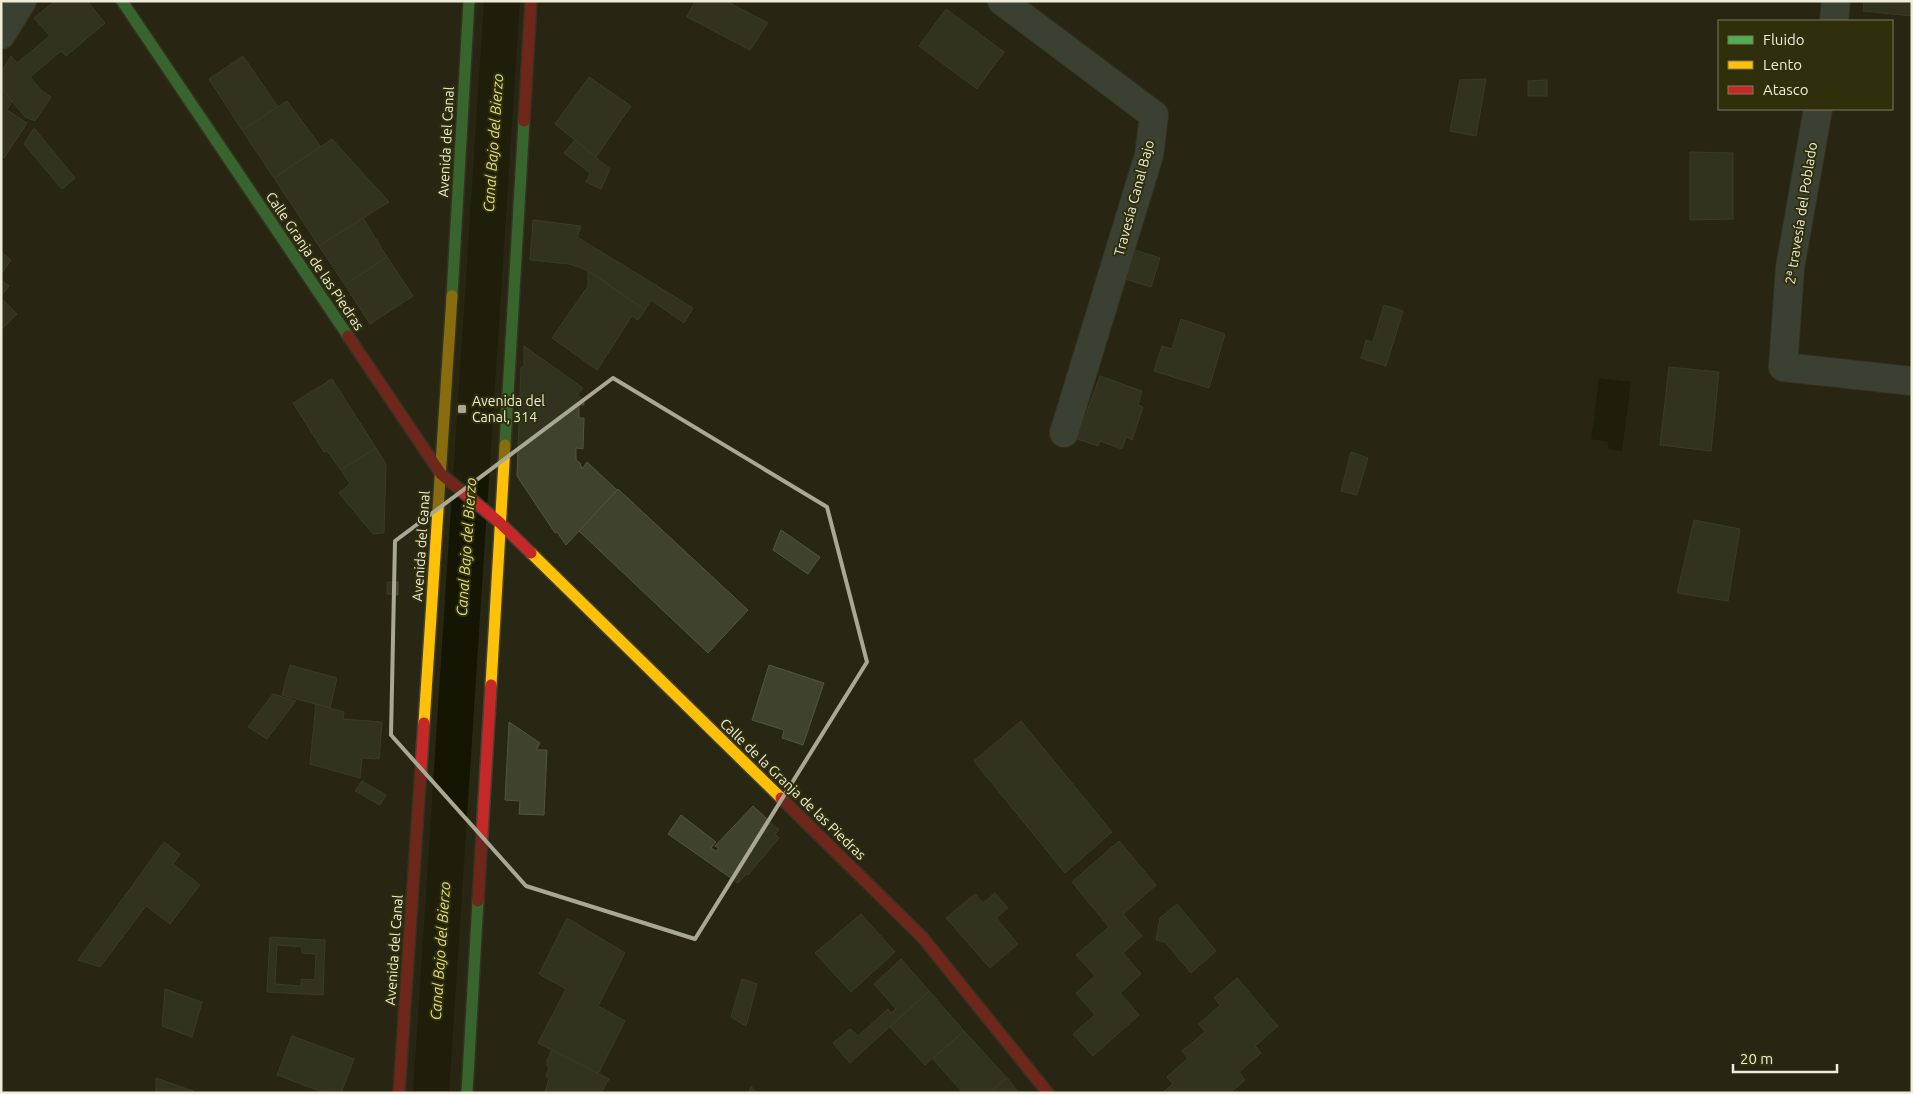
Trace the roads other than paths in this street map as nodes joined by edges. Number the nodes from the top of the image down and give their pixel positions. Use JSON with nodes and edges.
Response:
{"nodes":[{"id":1,"x":22,"y":1,"type":"edge"},
{"id":2,"x":122,"y":1,"type":"edge"},
{"id":3,"x":469,"y":1,"type":"edge"},
{"id":4,"x":531,"y":1,"type":"edge"},
{"id":5,"x":1002,"y":1,"type":"edge"},
{"id":6,"x":1836,"y":1,"type":"edge"},
{"id":7,"x":1834,"y":20,"type":"edge"},
{"id":8,"x":1,"y":35,"type":"edge"},
{"id":9,"x":1818,"y":110,"type":"edge"},
{"id":10,"x":1912,"y":381,"type":"edge"},
{"id":11,"x":1064,"y":433,"type":"dead end"},
{"id":12,"x":442,"y":474,"type":"junction"},
{"id":13,"x":500,"y":522,"type":"junction"},
{"id":14,"x":399,"y":1093,"type":"edge"},
{"id":15,"x":467,"y":1093,"type":"edge"},
{"id":16,"x":1048,"y":1093,"type":"edge"}],
"edges":[{"from":1,"to":8,"type":"street"},
{"from":2,"to":12,"type":"street","name":"Calle Granja de las Piedras"},
{"from":3,"to":12,"type":"street","name":"Avenida del Canal"},
{"from":4,"to":13,"type":"street"},
{"from":5,"to":11,"type":"street","name":"Travesía Canal Bajo"},
{"from":6,"to":7,"type":"street"},
{"from":9,"to":10,"type":"street","name":"2ª travesía del Poblado"},
{"from":12,"to":13,"type":"street","name":"Calle Granja de las Piedras"},
{"from":12,"to":14,"type":"street","name":"Avenida del Canal"},
{"from":13,"to":15,"type":"street"},
{"from":13,"to":16,"type":"street","name":"Calle de la Granja de las Piedras"}]}
